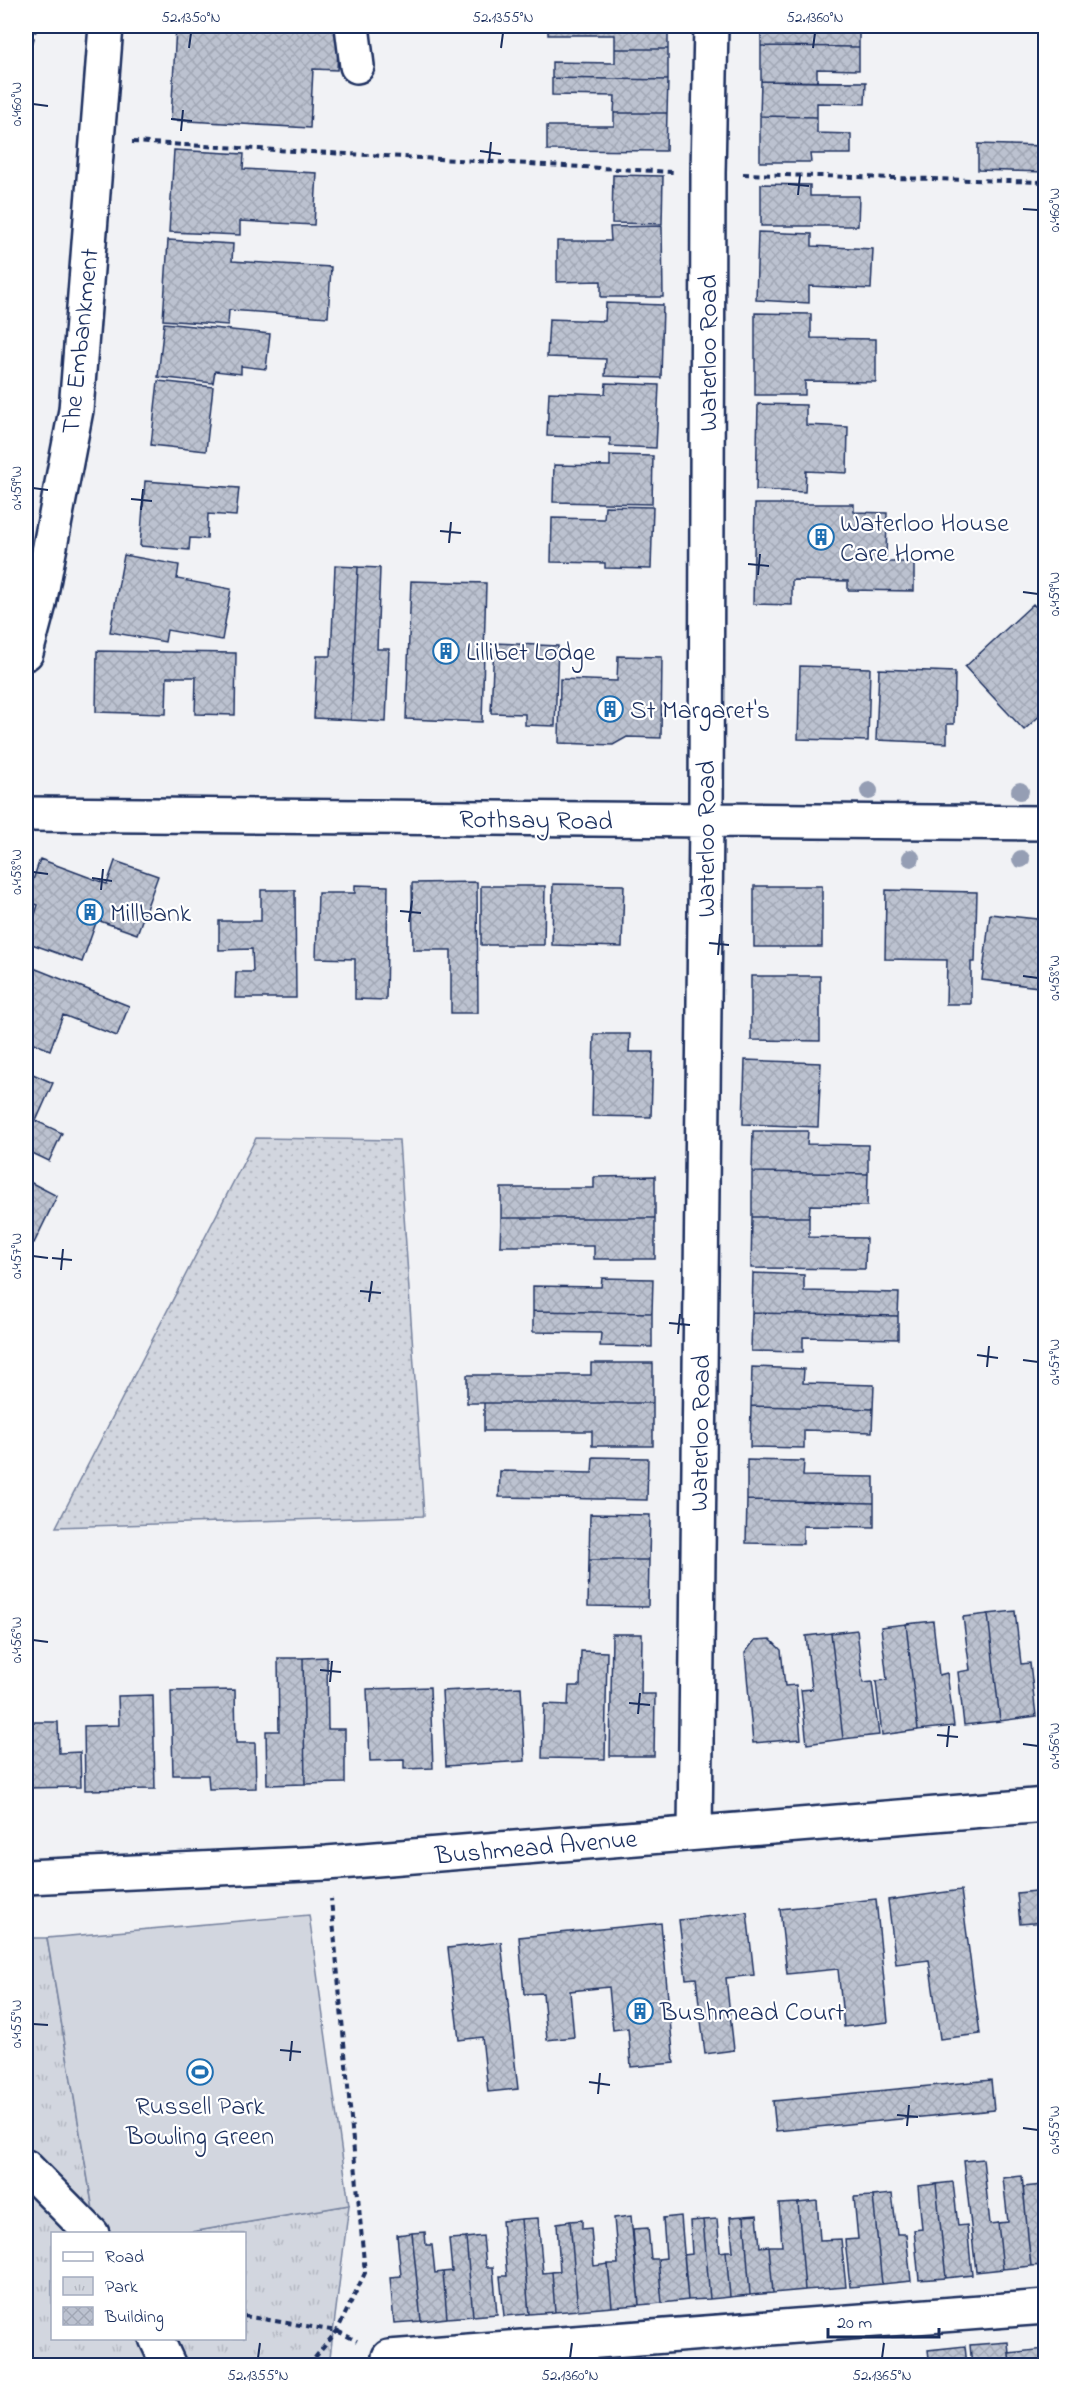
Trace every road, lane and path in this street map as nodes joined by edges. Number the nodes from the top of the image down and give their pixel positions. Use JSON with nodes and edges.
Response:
{"nodes":[{"id":1,"x":36,"y":26,"type":"edge"},
{"id":2,"x":106,"y":26,"type":"edge"},
{"id":3,"x":352,"y":26,"type":"edge"},
{"id":4,"x":711,"y":26,"type":"edge"},
{"id":5,"x":26,"y":63,"type":"edge"},
{"id":6,"x":357,"y":66,"type":"dead end"},
{"id":7,"x":98,"y":140,"type":"junction"},
{"id":8,"x":708,"y":173,"type":"junction"},
{"id":9,"x":1046,"y":182,"type":"edge"},
{"id":10,"x":26,"y":653,"type":"edge"},
{"id":11,"x":26,"y":814,"type":"edge"},
{"id":12,"x":706,"y":820,"type":"junction"},
{"id":13,"x":1046,"y":823,"type":"edge"},
{"id":14,"x":1046,"y":1805,"type":"edge"},
{"id":15,"x":695,"y":1833,"type":"junction"},
{"id":16,"x":327,"y":1863,"type":"junction"},
{"id":17,"x":26,"y":1877,"type":"edge"},
{"id":18,"x":26,"y":2167,"type":"edge"},
{"id":19,"x":90,"y":2232,"type":"edge"},
{"id":20,"x":1046,"y":2307,"type":"edge"},
{"id":21,"x":246,"y":2316,"type":"edge"},
{"id":22,"x":337,"y":2331,"type":"junction"},
{"id":23,"x":157,"y":2340,"type":"edge"},
{"id":24,"x":389,"y":2356,"type":"joint"},
{"id":25,"x":169,"y":2366,"type":"edge"},
{"id":26,"x":308,"y":2366,"type":"edge"}],
"edges":[{"from":1,"to":5,"type":"path"},
{"from":2,"to":7,"type":"street","name":"The Embankment"},
{"from":3,"to":6,"type":"street"},
{"from":4,"to":8,"type":"street","name":"Waterloo Road"},
{"from":7,"to":8,"type":"path"},
{"from":7,"to":10,"type":"street","name":"The Embankment"},
{"from":8,"to":9,"type":"path"},
{"from":8,"to":12,"type":"street","name":"Waterloo Road"},
{"from":11,"to":12,"type":"street","name":"Rothsay Road"},
{"from":12,"to":13,"type":"street","name":"Rothsay Road"},
{"from":12,"to":15,"type":"street","name":"Waterloo Road"},
{"from":14,"to":15,"type":"street","name":"Bushmead Avenue"},
{"from":15,"to":16,"type":"street","name":"Bushmead Avenue"},
{"from":16,"to":17,"type":"street","name":"Bushmead Avenue"},
{"from":16,"to":22,"type":"path"},
{"from":18,"to":19,"type":"street"},
{"from":20,"to":24,"type":"street"},
{"from":21,"to":22,"type":"path"},
{"from":22,"to":24,"type":"path"},
{"from":22,"to":26,"type":"path"},
{"from":23,"to":25,"type":"street"}]}
